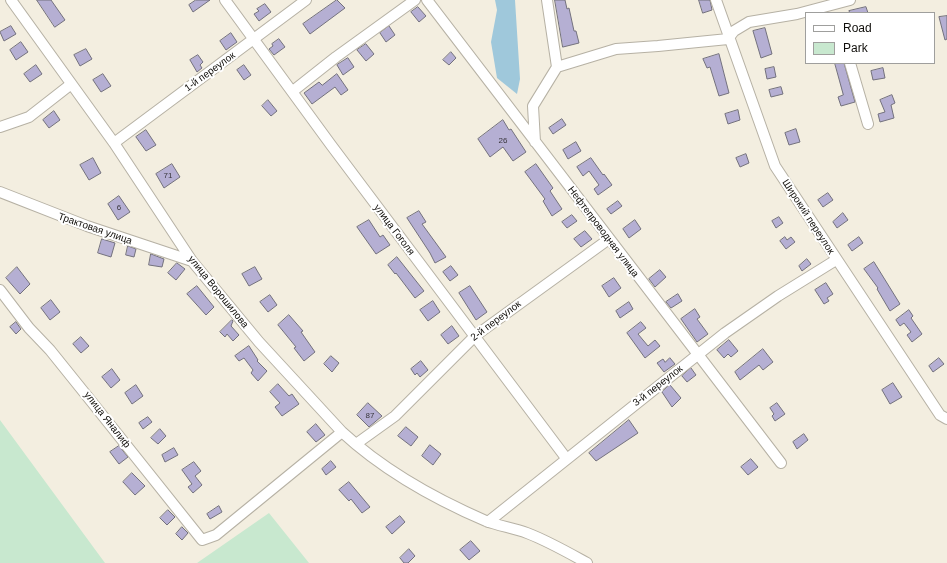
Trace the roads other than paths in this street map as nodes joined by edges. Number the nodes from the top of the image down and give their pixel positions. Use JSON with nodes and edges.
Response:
{"nodes":[{"id":1,"x":11,"y":0,"type":"edge"},
{"id":2,"x":225,"y":0,"type":"edge"},
{"id":3,"x":306,"y":0,"type":"edge"},
{"id":4,"x":415,"y":0,"type":"edge"},
{"id":5,"x":427,"y":0,"type":"edge"},
{"id":6,"x":547,"y":0,"type":"edge"},
{"id":7,"x":716,"y":0,"type":"edge"},
{"id":8,"x":850,"y":0,"type":"edge"},
{"id":9,"x":834,"y":6,"type":"edge"},
{"id":10,"x":805,"y":12,"type":"edge"},
{"id":11,"x":806,"y":12,"type":"edge"},
{"id":12,"x":728,"y":39,"type":"junction"},
{"id":13,"x":254,"y":40,"type":"junction"},
{"id":14,"x":850,"y":64,"type":"edge"},
{"id":15,"x":557,"y":67,"type":"junction"},
{"id":16,"x":70,"y":85,"type":"junction"},
{"id":17,"x":293,"y":91,"type":"junction"},
{"id":18,"x":868,"y":124,"type":"dead end"},
{"id":19,"x":0,"y":127,"type":"edge"},
{"id":20,"x":535,"y":142,"type":"junction"},
{"id":21,"x":114,"y":143,"type":"junction"},
{"id":22,"x":0,"y":192,"type":"edge"},
{"id":23,"x":609,"y":239,"type":"junction"},
{"id":24,"x":836,"y":260,"type":"junction"},
{"id":25,"x":192,"y":261,"type":"junction"},
{"id":26,"x":0,"y":290,"type":"edge"},
{"id":27,"x":474,"y":336,"type":"junction"},
{"id":28,"x":697,"y":355,"type":"junction"},
{"id":29,"x":943,"y":417,"type":"edge"},
{"id":30,"x":342,"y":432,"type":"junction"},
{"id":31,"x":356,"y":444,"type":"junction"},
{"id":32,"x":566,"y":458,"type":"junction"},
{"id":33,"x":781,"y":463,"type":"dead end"},
{"id":34,"x":488,"y":522,"type":"junction"},
{"id":35,"x":587,"y":563,"type":"edge"}],
"edges":[{"from":1,"to":16,"type":"street","name":"улица Ворошилова"},
{"from":2,"to":13,"type":"street","name":"улица Гоголя"},
{"from":3,"to":13,"type":"street","name":"1-й переулок"},
{"from":4,"to":17,"type":"street"},
{"from":5,"to":20,"type":"street","name":"Нефтепроводная улица"},
{"from":6,"to":15,"type":"street"},
{"from":7,"to":12,"type":"street","name":"Широкий переулок"},
{"from":8,"to":9,"type":"street"},
{"from":9,"to":11,"type":"street"},
{"from":10,"to":12,"type":"street"},
{"from":12,"to":15,"type":"street"},
{"from":12,"to":24,"type":"street","name":"Широкий переулок"},
{"from":13,"to":17,"type":"street","name":"улица Гоголя"},
{"from":13,"to":21,"type":"street","name":"1-й переулок"},
{"from":14,"to":18,"type":"street"},
{"from":15,"to":20,"type":"street"},
{"from":16,"to":19,"type":"street"},
{"from":16,"to":21,"type":"street","name":"улица Ворошилова"},
{"from":17,"to":27,"type":"street","name":"улица Гоголя"},
{"from":20,"to":23,"type":"street","name":"Нефтепроводная улица"},
{"from":21,"to":25,"type":"street","name":"улица Ворошилова"},
{"from":22,"to":25,"type":"street","name":"Трактовая улица"},
{"from":23,"to":27,"type":"street","name":"2-й переулок"},
{"from":23,"to":28,"type":"street","name":"Нефтепроводная улица"},
{"from":24,"to":28,"type":"street","name":"3-й переулок"},
{"from":24,"to":29,"type":"street","name":"Широкий переулок"},
{"from":25,"to":30,"type":"street","name":"улица Ворошилова"},
{"from":26,"to":30,"type":"street","name":"улица Яналиф"},
{"from":27,"to":31,"type":"street","name":"2-й переулок"},
{"from":27,"to":32,"type":"street","name":"улица Гоголя"},
{"from":28,"to":32,"type":"street","name":"3-й переулок"},
{"from":28,"to":33,"type":"street","name":"Нефтепроводная улица"},
{"from":30,"to":31,"type":"street","name":"улица Ворошилова"},
{"from":31,"to":34,"type":"street","name":"улица Ворошилова"},
{"from":32,"to":34,"type":"street","name":"3-й переулок"},
{"from":34,"to":35,"type":"street","name":"улица Ворошилова"}]}
